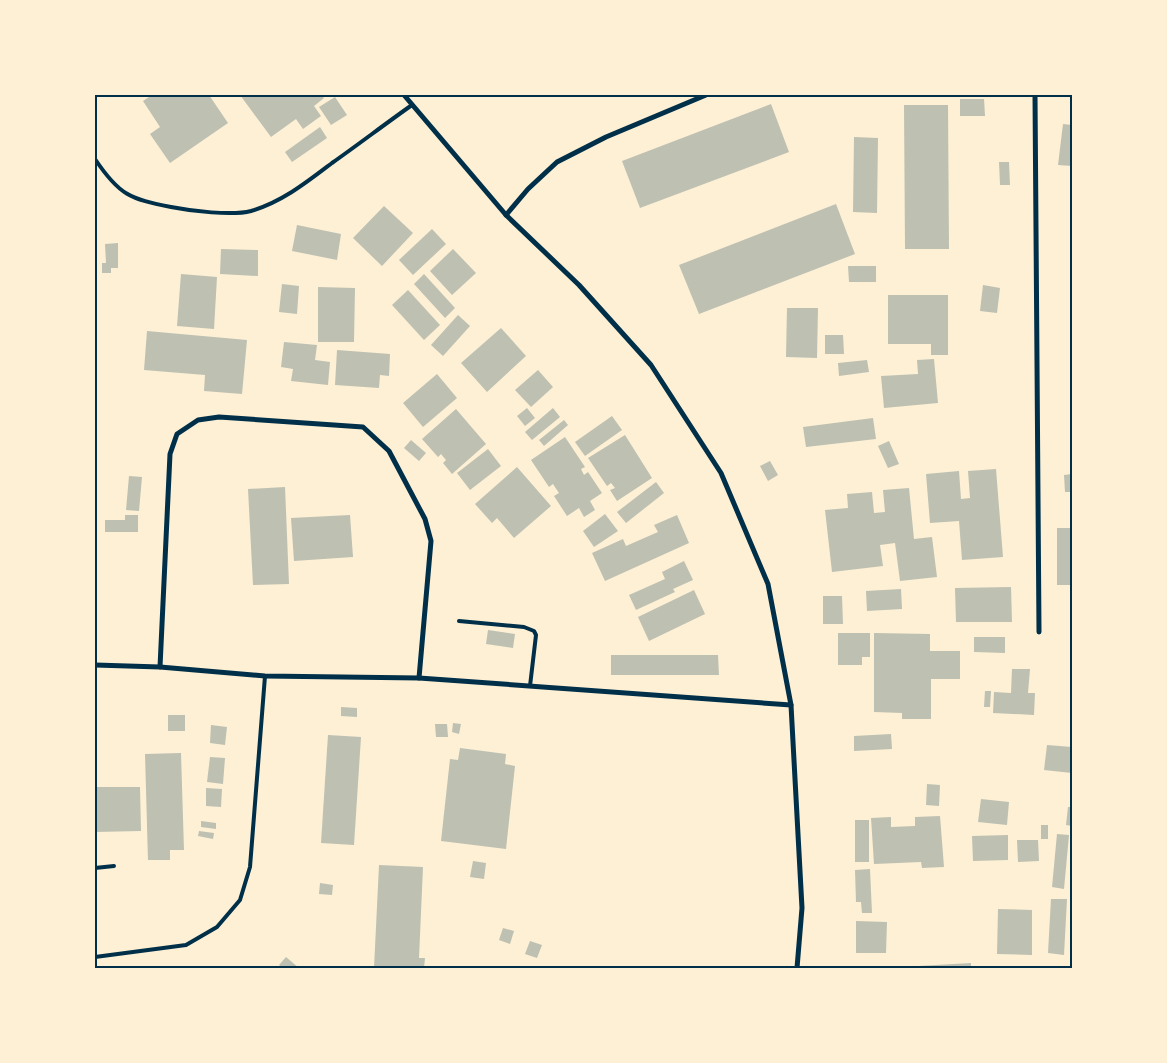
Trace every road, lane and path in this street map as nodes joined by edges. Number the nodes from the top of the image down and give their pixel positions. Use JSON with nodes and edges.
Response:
{"nodes":[{"id":1,"x":404,"y":95,"type":"edge"},
{"id":2,"x":706,"y":95,"type":"edge"},
{"id":3,"x":1034,"y":95,"type":"edge"},
{"id":4,"x":412,"y":105,"type":"junction"},
{"id":5,"x":95,"y":159,"type":"edge"},
{"id":6,"x":506,"y":215,"type":"junction"},
{"id":7,"x":459,"y":621,"type":"dead end"},
{"id":8,"x":1039,"y":632,"type":"dead end"},
{"id":9,"x":95,"y":664,"type":"edge"},
{"id":10,"x":160,"y":667,"type":"junction"},
{"id":11,"x":265,"y":676,"type":"junction"},
{"id":12,"x":419,"y":678,"type":"junction"},
{"id":13,"x":530,"y":686,"type":"junction"},
{"id":14,"x":791,"y":705,"type":"junction"},
{"id":15,"x":114,"y":866,"type":"dead end"},
{"id":16,"x":95,"y":868,"type":"edge"},
{"id":17,"x":95,"y":957,"type":"edge"},
{"id":18,"x":796,"y":968,"type":"edge"}],
"edges":[{"from":1,"to":4,"type":"street"},
{"from":2,"to":6,"type":"street"},
{"from":3,"to":8,"type":"street"},
{"from":4,"to":5,"type":"lane"},
{"from":4,"to":6,"type":"street"},
{"from":6,"to":14,"type":"street"},
{"from":7,"to":13,"type":"lane"},
{"from":9,"to":10,"type":"street"},
{"from":10,"to":11,"type":"street"},
{"from":10,"to":12,"type":"street"},
{"from":11,"to":12,"type":"street"},
{"from":11,"to":17,"type":"lane"},
{"from":12,"to":13,"type":"street"},
{"from":13,"to":14,"type":"street"},
{"from":14,"to":18,"type":"street"},
{"from":15,"to":16,"type":"lane"}]}
